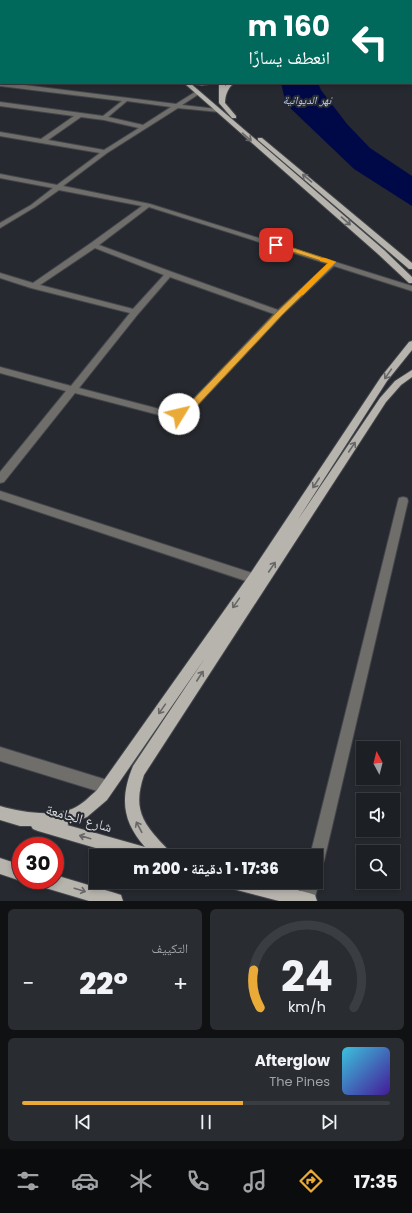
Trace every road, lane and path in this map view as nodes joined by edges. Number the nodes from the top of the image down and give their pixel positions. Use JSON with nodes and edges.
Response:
{"nodes":[{"id":1,"x":0,"y":84,"type":"edge"},
{"id":2,"x":188,"y":84,"type":"edge"},
{"id":3,"x":222,"y":84,"type":"edge"},
{"id":4,"x":230,"y":84,"type":"edge"},
{"id":5,"x":197,"y":93,"type":"junction"},
{"id":6,"x":127,"y":99,"type":"junction"},
{"id":7,"x":222,"y":102,"type":"junction"},
{"id":8,"x":0,"y":104,"type":"edge"},
{"id":9,"x":176,"y":105,"type":"junction"},
{"id":10,"x":217,"y":111,"type":"junction"},
{"id":11,"x":79,"y":115,"type":"junction"},
{"id":12,"x":104,"y":118,"type":"junction"},
{"id":13,"x":142,"y":127,"type":"junction"},
{"id":14,"x":0,"y":134,"type":"edge"},
{"id":15,"x":43,"y":141,"type":"junction"},
{"id":16,"x":105,"y":152,"type":"junction"},
{"id":17,"x":0,"y":176,"type":"edge"},
{"id":18,"x":57,"y":187,"type":"junction"},
{"id":19,"x":148,"y":205,"type":"junction"},
{"id":20,"x":0,"y":226,"type":"edge"},
{"id":21,"x":94,"y":245,"type":"junction"},
{"id":22,"x":333,"y":262,"type":"junction"},
{"id":23,"x":412,"y":267,"type":"edge"},
{"id":24,"x":169,"y":274,"type":"junction"},
{"id":25,"x":0,"y":275,"type":"edge"},
{"id":26,"x":412,"y":281,"type":"edge"},
{"id":27,"x":34,"y":286,"type":"junction"},
{"id":28,"x":412,"y":289,"type":"edge"},
{"id":29,"x":135,"y":312,"type":"junction"},
{"id":30,"x":279,"y":313,"type":"junction"},
{"id":31,"x":412,"y":344,"type":"edge"},
{"id":32,"x":0,"y":370,"type":"edge"},
{"id":33,"x":412,"y":373,"type":"edge"},
{"id":34,"x":412,"y":383,"type":"edge"},
{"id":35,"x":72,"y":388,"type":"junction"},
{"id":36,"x":390,"y":391,"type":"junction"},
{"id":37,"x":0,"y":479,"type":"edge"},
{"id":38,"x":0,"y":495,"type":"edge"},
{"id":39,"x":403,"y":501,"type":"dead end"},
{"id":40,"x":258,"y":580,"type":"junction"},
{"id":41,"x":0,"y":754,"type":"edge"},
{"id":42,"x":107,"y":787,"type":"junction"},
{"id":43,"x":0,"y":813,"type":"edge"},
{"id":44,"x":15,"y":817,"type":"junction"},
{"id":45,"x":125,"y":849,"type":"edge"},
{"id":46,"x":157,"y":849,"type":"edge"},
{"id":47,"x":319,"y":849,"type":"edge"},
{"id":48,"x":0,"y":866,"type":"edge"},
{"id":49,"x":12,"y":870,"type":"edge"},
{"id":50,"x":64,"y":886,"type":"edge"},
{"id":51,"x":256,"y":889,"type":"edge"},
{"id":52,"x":310,"y":889,"type":"edge"},
{"id":53,"x":277,"y":897,"type":"edge"},
{"id":54,"x":115,"y":901,"type":"edge"},
{"id":55,"x":308,"y":901,"type":"edge"}],
"edges":[{"from":1,"to":6,"type":"street"},
{"from":2,"to":5,"type":"main road"},
{"from":3,"to":7,"type":"main road"},
{"from":4,"to":7,"type":"main road"},
{"from":5,"to":9,"type":"street"},
{"from":5,"to":10,"type":"main road"},
{"from":6,"to":9,"type":"street"},
{"from":6,"to":12,"type":"street"},
{"from":23,"to":7,"type":"main road","one_way":true},
{"from":8,"to":11,"type":"street"},
{"from":9,"to":10,"type":"street"},
{"from":9,"to":13,"type":"street"},
{"from":10,"to":26,"type":"main road","one_way":true},
{"from":11,"to":12,"type":"street"},
{"from":11,"to":15,"type":"street"},
{"from":12,"to":13,"type":"street"},
{"from":13,"to":16,"type":"street"},
{"from":14,"to":15,"type":"street"},
{"from":15,"to":16,"type":"street"},
{"from":16,"to":18,"type":"street"},
{"from":17,"to":18,"type":"street"},
{"from":18,"to":19,"type":"street"},
{"from":18,"to":20,"type":"street"},
{"from":19,"to":21,"type":"street"},
{"from":19,"to":22,"type":"street"},
{"from":21,"to":24,"type":"street"},
{"from":21,"to":27,"type":"street"},
{"from":22,"to":28,"type":"street"},
{"from":22,"to":30,"type":"street"},
{"from":24,"to":29,"type":"street"},
{"from":24,"to":30,"type":"street"},
{"from":25,"to":27,"type":"street"},
{"from":27,"to":29,"type":"street"},
{"from":29,"to":35,"type":"street"},
{"from":30,"to":35,"type":"street"},
{"from":31,"to":40,"type":"main road","one_way":true},
{"from":32,"to":35,"type":"street"},
{"from":33,"to":36,"type":"main road"},
{"from":34,"to":36,"type":"main road"},
{"from":35,"to":37,"type":"street"},
{"from":40,"to":36,"type":"main road","one_way":true},
{"from":38,"to":40,"type":"street"},
{"from":39,"to":47,"type":"street"},
{"from":40,"to":42,"type":"main road","one_way":true},
{"from":46,"to":40,"type":"main road","one_way":true},
{"from":41,"to":42,"type":"street"},
{"from":42,"to":44,"type":"main road"},
{"from":43,"to":44,"type":"main road","name":"شارع الجامعة"},
{"from":45,"to":44,"type":"main road","name":"شارع الجامعة","one_way":true},
{"from":48,"to":49,"type":"main road"},
{"from":50,"to":54,"type":"main road","one_way":true},
{"from":51,"to":53,"type":"main road"},
{"from":52,"to":55,"type":"street"},
{"from":53,"to":55,"type":"main road"}]}
